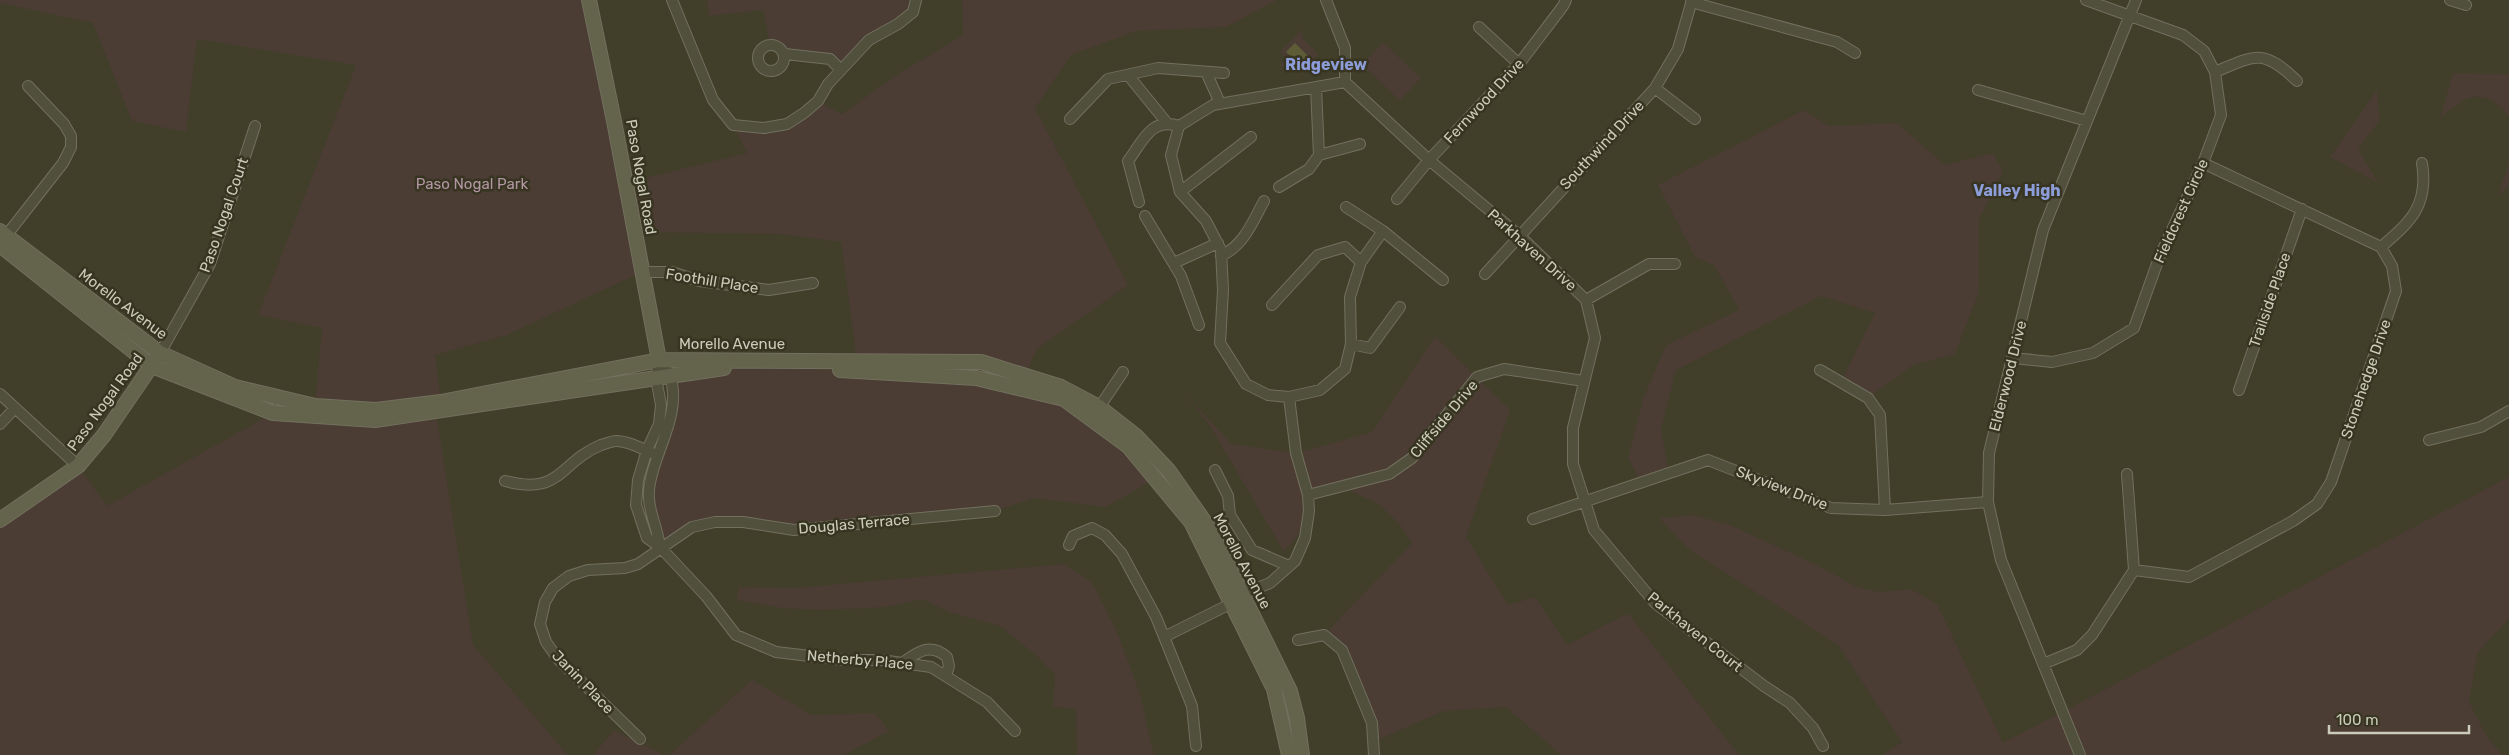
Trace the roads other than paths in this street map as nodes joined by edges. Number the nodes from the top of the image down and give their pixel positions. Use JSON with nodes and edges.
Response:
{"nodes":[{"id":1,"x":589,"y":0,"type":"edge"},
{"id":2,"x":672,"y":0,"type":"edge"},
{"id":3,"x":916,"y":0,"type":"edge"},
{"id":4,"x":1326,"y":0,"type":"edge"},
{"id":5,"x":1566,"y":0,"type":"edge"},
{"id":6,"x":2086,"y":0,"type":"edge"},
{"id":7,"x":2136,"y":0,"type":"edge"},
{"id":8,"x":2450,"y":0,"type":"edge"},
{"id":9,"x":1691,"y":1,"type":"edge"},
{"id":10,"x":2466,"y":5,"type":"dead end"},
{"id":11,"x":2130,"y":15,"type":"junction"},
{"id":12,"x":1480,"y":27,"type":"dead end"},
{"id":13,"x":785,"y":54,"type":"dead end"},
{"id":14,"x":1855,"y":54,"type":"dead end"},
{"id":15,"x":1519,"y":64,"type":"junction"},
{"id":16,"x":841,"y":70,"type":"junction"},
{"id":17,"x":1206,"y":72,"type":"junction"},
{"id":18,"x":2215,"y":72,"type":"junction"},
{"id":19,"x":1224,"y":74,"type":"dead end"},
{"id":20,"x":1128,"y":75,"type":"junction"},
{"id":21,"x":2297,"y":81,"type":"dead end"},
{"id":22,"x":1345,"y":82,"type":"junction"},
{"id":23,"x":28,"y":86,"type":"dead end"},
{"id":24,"x":1316,"y":87,"type":"junction"},
{"id":25,"x":1655,"y":88,"type":"junction"},
{"id":26,"x":1978,"y":90,"type":"dead end"},
{"id":27,"x":1220,"y":103,"type":"junction"},
{"id":28,"x":1070,"y":119,"type":"dead end"},
{"id":29,"x":1695,"y":119,"type":"dead end"},
{"id":30,"x":2087,"y":121,"type":"junction"},
{"id":31,"x":1167,"y":122,"type":"junction"},
{"id":32,"x":255,"y":126,"type":"dead end"},
{"id":33,"x":1179,"y":126,"type":"junction"},
{"id":34,"x":1251,"y":137,"type":"dead end"},
{"id":35,"x":1360,"y":144,"type":"dead end"},
{"id":36,"x":1319,"y":155,"type":"junction"},
{"id":37,"x":1429,"y":160,"type":"junction"},
{"id":38,"x":2203,"y":163,"type":"junction"},
{"id":39,"x":2422,"y":163,"type":"dead end"},
{"id":40,"x":1279,"y":187,"type":"dead end"},
{"id":41,"x":1180,"y":192,"type":"junction"},
{"id":42,"x":1398,"y":199,"type":"dead end"},
{"id":43,"x":1264,"y":201,"type":"dead end"},
{"id":44,"x":1139,"y":202,"type":"dead end"},
{"id":45,"x":1346,"y":207,"type":"dead end"},
{"id":46,"x":2302,"y":209,"type":"junction"},
{"id":47,"x":1145,"y":216,"type":"dead end"},
{"id":48,"x":1383,"y":231,"type":"junction"},
{"id":49,"x":1519,"y":235,"type":"junction"},
{"id":50,"x":2,"y":239,"type":"edge"},
{"id":51,"x":1218,"y":243,"type":"junction"},
{"id":52,"x":2381,"y":247,"type":"junction"},
{"id":53,"x":1221,"y":256,"type":"junction"},
{"id":54,"x":1361,"y":262,"type":"junction"},
{"id":55,"x":1174,"y":263,"type":"junction"},
{"id":56,"x":1675,"y":264,"type":"dead end"},
{"id":57,"x":642,"y":272,"type":"junction"},
{"id":58,"x":1485,"y":274,"type":"dead end"},
{"id":59,"x":1443,"y":280,"type":"dead end"},
{"id":60,"x":813,"y":283,"type":"dead end"},
{"id":61,"x":1586,"y":300,"type":"junction"},
{"id":62,"x":1272,"y":306,"type":"dead end"},
{"id":63,"x":1400,"y":307,"type":"dead end"},
{"id":64,"x":1199,"y":325,"type":"dead end"},
{"id":65,"x":1351,"y":344,"type":"junction"},
{"id":66,"x":160,"y":353,"type":"junction"},
{"id":67,"x":2013,"y":358,"type":"junction"},
{"id":68,"x":659,"y":360,"type":"junction"},
{"id":69,"x":152,"y":366,"type":"junction"},
{"id":70,"x":1820,"y":370,"type":"dead end"},
{"id":71,"x":1123,"y":372,"type":"dead end"},
{"id":72,"x":663,"y":376,"type":"junction"},
{"id":73,"x":1584,"y":381,"type":"junction"},
{"id":74,"x":2239,"y":390,"type":"dead end"},
{"id":75,"x":0,"y":394,"type":"edge"},
{"id":76,"x":1289,"y":397,"type":"junction"},
{"id":77,"x":15,"y":408,"type":"junction"},
{"id":78,"x":2509,"y":411,"type":"edge"},
{"id":79,"x":1096,"y":412,"type":"junction"},
{"id":80,"x":0,"y":424,"type":"edge"},
{"id":81,"x":2429,"y":440,"type":"dead end"},
{"id":82,"x":647,"y":450,"type":"junction"},
{"id":83,"x":658,"y":455,"type":"junction"},
{"id":84,"x":78,"y":466,"type":"junction"},
{"id":85,"x":1215,"y":470,"type":"dead end"},
{"id":86,"x":2127,"y":474,"type":"dead end"},
{"id":87,"x":505,"y":481,"type":"dead end"},
{"id":88,"x":1308,"y":495,"type":"junction"},
{"id":89,"x":1988,"y":502,"type":"junction"},
{"id":90,"x":1584,"y":504,"type":"junction"},
{"id":91,"x":1885,"y":510,"type":"junction"},
{"id":92,"x":995,"y":511,"type":"dead end"},
{"id":93,"x":0,"y":520,"type":"edge"},
{"id":94,"x":1532,"y":520,"type":"dead end"},
{"id":95,"x":1069,"y":545,"type":"dead end"},
{"id":96,"x":660,"y":547,"type":"junction"},
{"id":97,"x":1289,"y":566,"type":"junction"},
{"id":98,"x":2134,"y":570,"type":"junction"},
{"id":99,"x":1242,"y":594,"type":"junction"},
{"id":100,"x":1230,"y":604,"type":"junction"},
{"id":101,"x":1164,"y":637,"type":"junction"},
{"id":102,"x":1298,"y":640,"type":"dead end"},
{"id":103,"x":902,"y":663,"type":"junction"},
{"id":104,"x":2043,"y":664,"type":"junction"},
{"id":105,"x":946,"y":676,"type":"junction"},
{"id":106,"x":1015,"y":731,"type":"dead end"},
{"id":107,"x":640,"y":740,"type":"dead end"},
{"id":108,"x":1196,"y":746,"type":"dead end"},
{"id":109,"x":1823,"y":746,"type":"dead end"},
{"id":110,"x":1290,"y":755,"type":"edge"},
{"id":111,"x":1302,"y":755,"type":"edge"},
{"id":112,"x":1374,"y":755,"type":"edge"},
{"id":113,"x":2080,"y":755,"type":"edge"}],
"edges":[{"from":1,"to":57,"type":"street","name":"Paso Nogal Road"},
{"from":2,"to":16,"type":"street"},
{"from":3,"to":16,"type":"street"},
{"from":4,"to":22,"type":"street"},
{"from":5,"to":15,"type":"street","name":"Fernwood Drive"},
{"from":6,"to":11,"type":"street","name":"Fieldcrest Circle"},
{"from":7,"to":11,"type":"street","name":"Elderwood Drive"},
{"from":8,"to":10,"type":"street"},
{"from":9,"to":14,"type":"street"},
{"from":9,"to":25,"type":"street","name":"Southwind Drive"},
{"from":11,"to":18,"type":"street","name":"Fieldcrest Circle"},
{"from":11,"to":30,"type":"street","name":"Elderwood Drive"},
{"from":12,"to":15,"type":"street"},
{"from":13,"to":16,"type":"street"},
{"from":15,"to":37,"type":"street","name":"Fernwood Drive"},
{"from":17,"to":19,"type":"street"},
{"from":17,"to":20,"type":"street"},
{"from":17,"to":27,"type":"street"},
{"from":18,"to":21,"type":"street"},
{"from":18,"to":38,"type":"street","name":"Fieldcrest Circle"},
{"from":20,"to":28,"type":"street"},
{"from":20,"to":31,"type":"street"},
{"from":22,"to":24,"type":"street"},
{"from":22,"to":37,"type":"street","name":"Parkhaven Drive"},
{"from":23,"to":50,"type":"street"},
{"from":24,"to":27,"type":"street"},
{"from":24,"to":36,"type":"street"},
{"from":25,"to":29,"type":"street"},
{"from":25,"to":49,"type":"street","name":"Southwind Drive"},
{"from":26,"to":30,"type":"street"},
{"from":27,"to":33,"type":"street"},
{"from":30,"to":67,"type":"street","name":"Elderwood Drive"},
{"from":31,"to":33,"type":"street"},
{"from":31,"to":44,"type":"street"},
{"from":32,"to":66,"type":"street","name":"Paso Nogal Court"},
{"from":33,"to":41,"type":"street"},
{"from":34,"to":41,"type":"street"},
{"from":35,"to":36,"type":"street"},
{"from":36,"to":40,"type":"street"},
{"from":37,"to":42,"type":"street","name":"Fernwood Drive"},
{"from":37,"to":49,"type":"street","name":"Parkhaven Drive"},
{"from":38,"to":46,"type":"street"},
{"from":38,"to":67,"type":"street","name":"Fieldcrest Circle"},
{"from":39,"to":52,"type":"street"},
{"from":41,"to":51,"type":"street"},
{"from":43,"to":53,"type":"street"},
{"from":45,"to":48,"type":"street"},
{"from":46,"to":52,"type":"street"},
{"from":46,"to":74,"type":"street","name":"Trailside Place"},
{"from":47,"to":55,"type":"street"},
{"from":48,"to":54,"type":"street"},
{"from":48,"to":59,"type":"street"},
{"from":49,"to":58,"type":"street","name":"Southwind Drive"},
{"from":49,"to":61,"type":"street","name":"Parkhaven Drive"},
{"from":50,"to":66,"type":"street","name":"Morello Avenue"},
{"from":50,"to":69,"type":"street","name":"Morello Avenue"},
{"from":51,"to":53,"type":"street"},
{"from":51,"to":55,"type":"street"},
{"from":52,"to":98,"type":"street","name":"Stonehedge Drive"},
{"from":53,"to":76,"type":"street"},
{"from":54,"to":62,"type":"street"},
{"from":54,"to":65,"type":"street"},
{"from":55,"to":64,"type":"street"},
{"from":56,"to":61,"type":"street"},
{"from":57,"to":60,"type":"street","name":"Foothill Place"},
{"from":57,"to":68,"type":"street","name":"Paso Nogal Road"},
{"from":61,"to":73,"type":"street","name":"Parkhaven Drive"},
{"from":63,"to":65,"type":"street"},
{"from":65,"to":76,"type":"street"},
{"from":66,"to":68,"type":"street","name":"Morello Avenue"},
{"from":66,"to":69,"type":"street","name":"Paso Nogal Road"},
{"from":67,"to":89,"type":"street","name":"Elderwood Drive"},
{"from":68,"to":72,"type":"street"},
{"from":68,"to":79,"type":"street","name":"Morello Avenue"},
{"from":69,"to":72,"type":"street","name":"Morello Avenue"},
{"from":69,"to":84,"type":"street","name":"Paso Nogal Road"},
{"from":70,"to":91,"type":"street"},
{"from":71,"to":79,"type":"street"},
{"from":72,"to":79,"type":"street","name":"Morello Avenue"},
{"from":72,"to":82,"type":"street","name":"Netherby Place"},
{"from":72,"to":83,"type":"street"},
{"from":73,"to":88,"type":"street","name":"Cliffside Drive"},
{"from":73,"to":90,"type":"street","name":"Parkhaven Drive"},
{"from":75,"to":77,"type":"street"},
{"from":76,"to":88,"type":"street"},
{"from":77,"to":80,"type":"street"},
{"from":77,"to":84,"type":"street"},
{"from":78,"to":81,"type":"street"},
{"from":79,"to":99,"type":"street","name":"Morello Avenue"},
{"from":79,"to":100,"type":"street","name":"Morello Avenue"},
{"from":82,"to":83,"type":"street"},
{"from":82,"to":87,"type":"street"},
{"from":82,"to":96,"type":"street","name":"Netherby Place"},
{"from":83,"to":96,"type":"street"},
{"from":84,"to":93,"type":"street","name":"Paso Nogal Road"},
{"from":85,"to":97,"type":"street"},
{"from":86,"to":98,"type":"street"},
{"from":88,"to":97,"type":"street"},
{"from":89,"to":91,"type":"street","name":"Skyview Drive"},
{"from":89,"to":104,"type":"street","name":"Elderwood Drive"},
{"from":90,"to":91,"type":"street","name":"Skyview Drive"},
{"from":90,"to":94,"type":"street","name":"Skyview Drive"},
{"from":90,"to":109,"type":"street","name":"Parkhaven Court"},
{"from":92,"to":96,"type":"street","name":"Douglas Terrace"},
{"from":95,"to":101,"type":"street"},
{"from":96,"to":103,"type":"street","name":"Netherby Place"},
{"from":96,"to":107,"type":"street","name":"Janin Place"},
{"from":97,"to":99,"type":"street"},
{"from":98,"to":104,"type":"street"},
{"from":99,"to":100,"type":"street"},
{"from":99,"to":111,"type":"street","name":"Morello Avenue"},
{"from":100,"to":101,"type":"street"},
{"from":100,"to":110,"type":"street","name":"Morello Avenue"},
{"from":101,"to":108,"type":"street"},
{"from":102,"to":112,"type":"street"},
{"from":103,"to":105,"type":"street","name":"Netherby Place"},
{"from":103,"to":105,"type":"street"},
{"from":104,"to":113,"type":"street","name":"Elderwood Drive"},
{"from":105,"to":106,"type":"street","name":"Netherby Place"}]}
